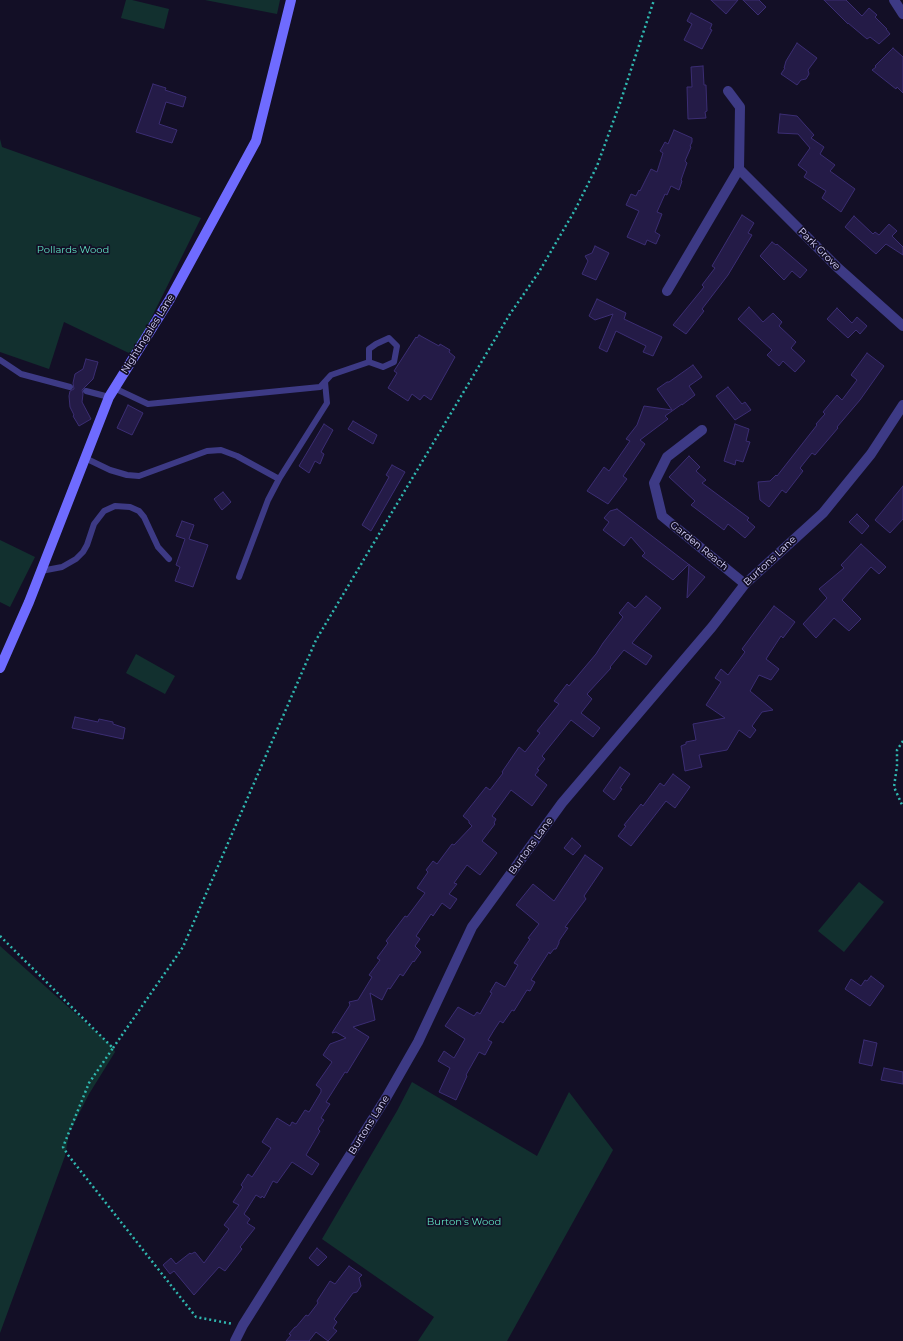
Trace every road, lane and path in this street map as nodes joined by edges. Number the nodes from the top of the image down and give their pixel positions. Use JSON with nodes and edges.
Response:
{"nodes":[{"id":1,"x":291,"y":0,"type":"edge"},
{"id":2,"x":654,"y":0,"type":"edge"},
{"id":3,"x":894,"y":0,"type":"edge"},
{"id":4,"x":903,"y":14,"type":"edge"},
{"id":5,"x":728,"y":91,"type":"dead end"},
{"id":6,"x":739,"y":169,"type":"junction"},
{"id":7,"x":667,"y":291,"type":"dead end"},
{"id":8,"x":903,"y":326,"type":"edge"},
{"id":9,"x":0,"y":360,"type":"edge"},
{"id":10,"x":369,"y":362,"type":"junction"},
{"id":11,"x":325,"y":382,"type":"junction"},
{"id":12,"x":70,"y":387,"type":"dead end"},
{"id":13,"x":86,"y":391,"type":"dead end"},
{"id":14,"x":111,"y":392,"type":"junction"},
{"id":15,"x":903,"y":405,"type":"edge"},
{"id":16,"x":702,"y":430,"type":"dead end"},
{"id":17,"x":85,"y":458,"type":"junction"},
{"id":18,"x":279,"y":478,"type":"junction"},
{"id":19,"x":169,"y":559,"type":"dead end"},
{"id":20,"x":41,"y":572,"type":"junction"},
{"id":21,"x":239,"y":577,"type":"dead end"},
{"id":22,"x":745,"y":584,"type":"junction"},
{"id":23,"x":0,"y":668,"type":"edge"},
{"id":24,"x":903,"y":741,"type":"edge"},
{"id":25,"x":903,"y":807,"type":"edge"},
{"id":26,"x":0,"y":936,"type":"edge"},
{"id":27,"x":113,"y":1048,"type":"junction"},
{"id":28,"x":243,"y":1326,"type":"junction"},
{"id":29,"x":235,"y":1341,"type":"edge"}],
"edges":[{"from":1,"to":14,"type":"main road","name":"Nightingales Lane"},
{"from":2,"to":27,"type":"path"},
{"from":3,"to":4,"type":"street"},
{"from":5,"to":6,"type":"street"},
{"from":6,"to":7,"type":"street"},
{"from":6,"to":8,"type":"street","name":"Park Grove"},
{"from":9,"to":12,"type":"lane"},
{"from":10,"to":10,"type":"lane"},
{"from":10,"to":11,"type":"lane"},
{"from":11,"to":14,"type":"lane"},
{"from":11,"to":18,"type":"lane"},
{"from":13,"to":14,"type":"lane"},
{"from":14,"to":17,"type":"main road","name":"Nightingales Lane"},
{"from":15,"to":22,"type":"street","name":"Burtons Lane"},
{"from":16,"to":22,"type":"street","name":"Garden Reach"},
{"from":17,"to":18,"type":"lane"},
{"from":17,"to":20,"type":"main road","name":"Nightingales Lane"},
{"from":18,"to":21,"type":"lane"},
{"from":19,"to":20,"type":"lane"},
{"from":20,"to":23,"type":"main road","name":"Nightingales Lane"},
{"from":22,"to":28,"type":"street","name":"Burtons Lane"},
{"from":24,"to":25,"type":"path"},
{"from":26,"to":27,"type":"path"},
{"from":27,"to":28,"type":"path"},
{"from":28,"to":29,"type":"street","name":"Burtons Lane"}]}
